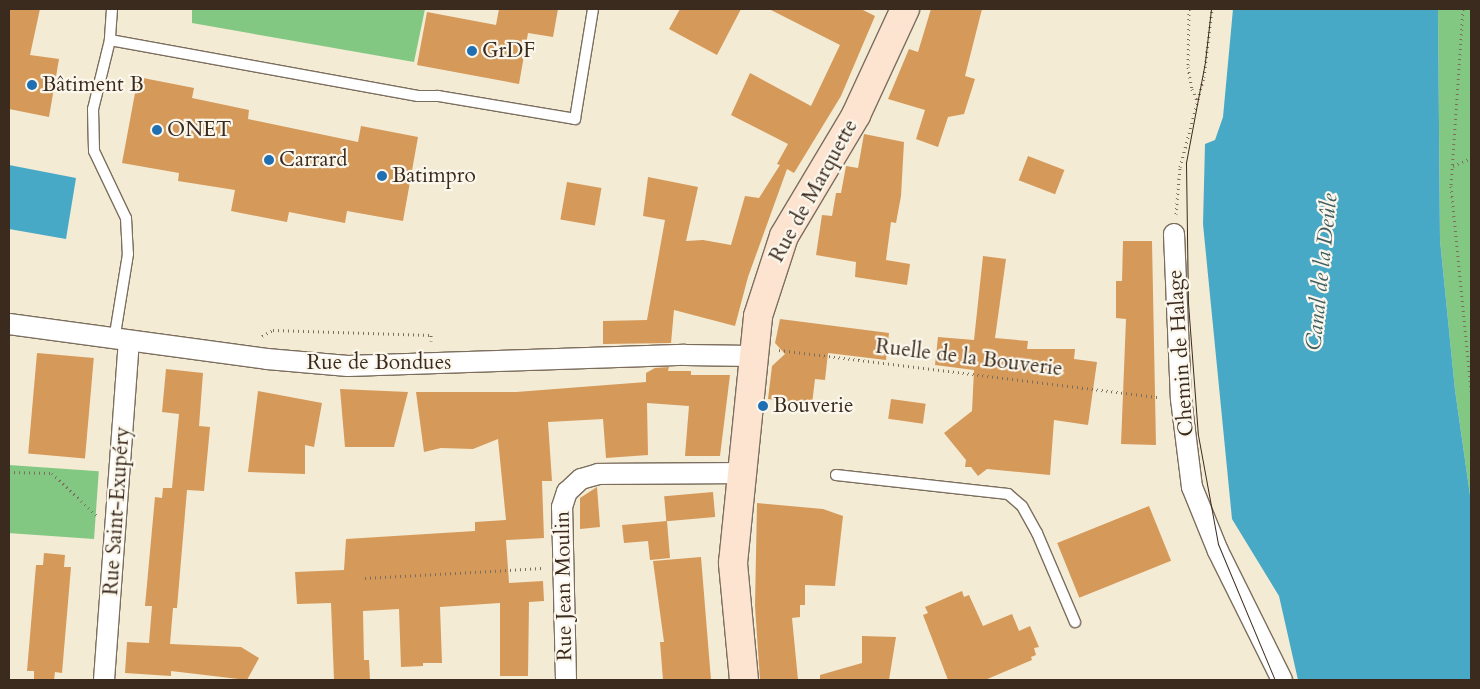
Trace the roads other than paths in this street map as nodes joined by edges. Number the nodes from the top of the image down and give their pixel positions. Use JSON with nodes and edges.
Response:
{"nodes":[{"id":1,"x":112,"y":9,"type":"edge"},
{"id":2,"x":593,"y":9,"type":"edge"},
{"id":3,"x":904,"y":9,"type":"edge"},
{"id":4,"x":110,"y":40,"type":"junction"},
{"id":5,"x":1174,"y":234,"type":"road end"},
{"id":6,"x":9,"y":324,"type":"edge"},
{"id":7,"x":122,"y":340,"type":"junction"},
{"id":8,"x":753,"y":352,"type":"junction"},
{"id":9,"x":740,"y":473,"type":"junction"},
{"id":10,"x":836,"y":475,"type":"dead end"},
{"id":11,"x":1075,"y":622,"type":"dead end"},
{"id":12,"x":104,"y":680,"type":"edge"},
{"id":13,"x":566,"y":680,"type":"edge"},
{"id":14,"x":744,"y":680,"type":"edge"},
{"id":15,"x":1282,"y":680,"type":"edge"}],
"edges":[{"from":1,"to":4,"type":"lane"},
{"from":2,"to":4,"type":"lane"},
{"from":3,"to":8,"type":"street","name":"Rue de Marquette"},
{"from":4,"to":7,"type":"lane"},
{"from":5,"to":15,"type":"street","name":"Chemin de Halage"},
{"from":6,"to":7,"type":"street","name":"Rue de Bondues"},
{"from":7,"to":8,"type":"street","name":"Rue de Bondues"},
{"from":7,"to":12,"type":"street","name":"Rue Saint-Exupéry"},
{"from":8,"to":9,"type":"street","name":"Rue de Marquette"},
{"from":9,"to":13,"type":"street","name":"Rue Jean Moulin"},
{"from":9,"to":14,"type":"street","name":"Rue de Marquette"},
{"from":10,"to":11,"type":"lane"}]}
